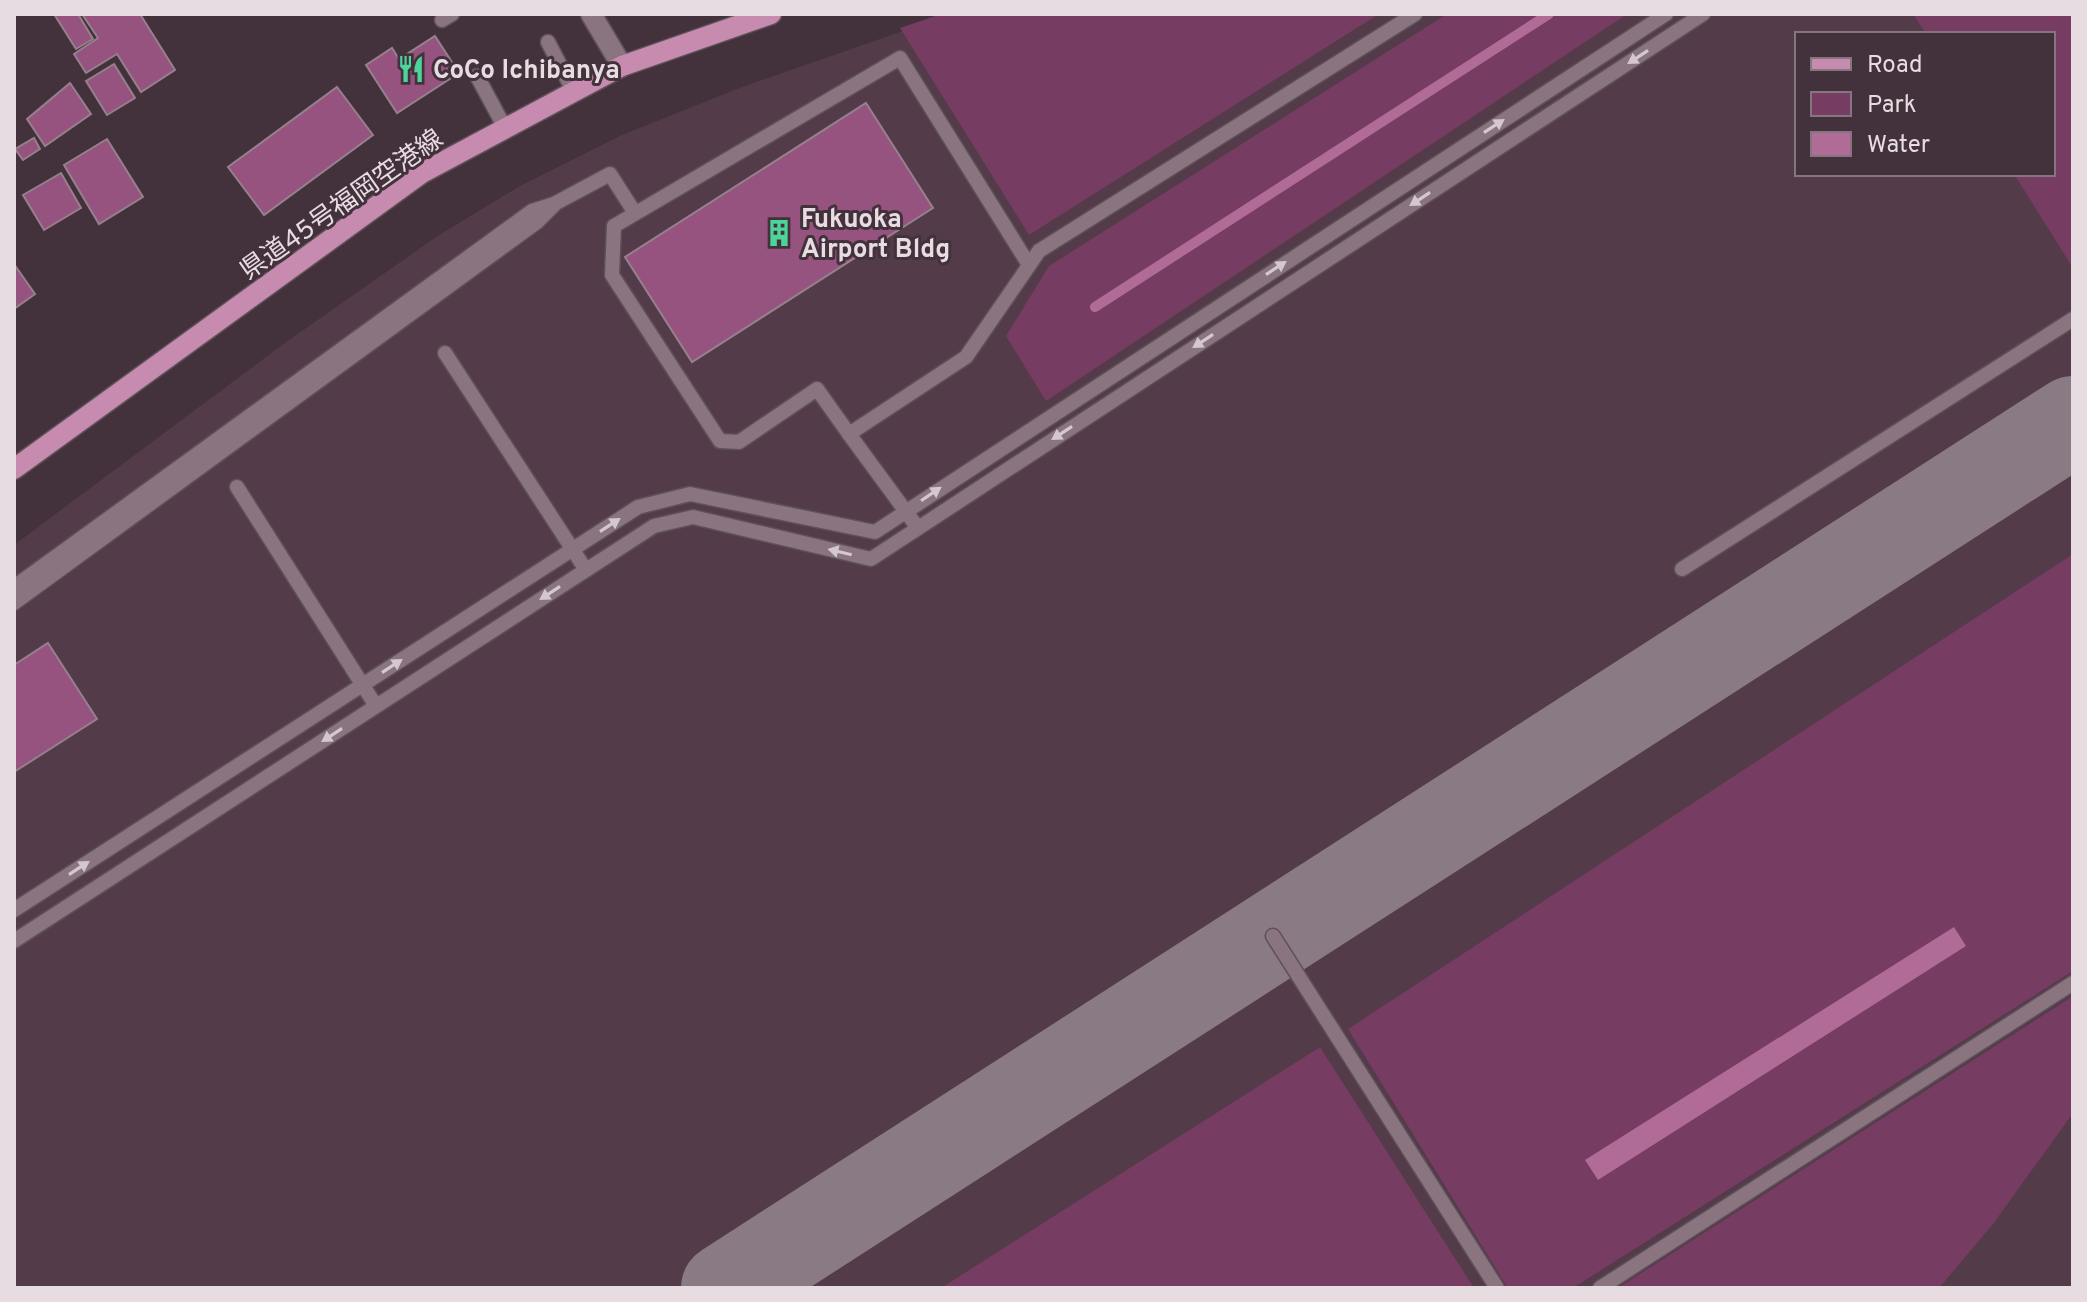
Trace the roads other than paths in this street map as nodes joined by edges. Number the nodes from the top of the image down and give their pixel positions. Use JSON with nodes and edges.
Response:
{"nodes":[{"id":1,"x":591,"y":14,"type":"edge"},
{"id":2,"x":771,"y":14,"type":"edge"},
{"id":3,"x":1415,"y":14,"type":"edge"},
{"id":4,"x":1666,"y":14,"type":"edge"},
{"id":5,"x":1703,"y":14,"type":"edge"},
{"id":6,"x":548,"y":42,"type":"dead end"},
{"id":7,"x":622,"y":66,"type":"junction"},
{"id":8,"x":477,"y":76,"type":"dead end"},
{"id":9,"x":574,"y":92,"type":"junction"},
{"id":10,"x":505,"y":128,"type":"junction"},
{"id":11,"x":554,"y":204,"type":"junction"},
{"id":12,"x":635,"y":213,"type":"junction"},
{"id":13,"x":1029,"y":265,"type":"junction"},
{"id":14,"x":2073,"y":319,"type":"edge"},
{"id":15,"x":445,"y":353,"type":"dead end"},
{"id":16,"x":849,"y":434,"type":"junction"},
{"id":17,"x":14,"y":469,"type":"edge"},
{"id":18,"x":237,"y":487,"type":"dead end"},
{"id":19,"x":906,"y":512,"type":"junction"},
{"id":20,"x":918,"y":528,"type":"junction"},
{"id":21,"x":573,"y":549,"type":"junction"},
{"id":22,"x":1682,"y":569,"type":"dead end"},
{"id":23,"x":586,"y":570,"type":"junction"},
{"id":24,"x":14,"y":587,"type":"edge"},
{"id":25,"x":14,"y":603,"type":"edge"},
{"id":26,"x":362,"y":685,"type":"junction"},
{"id":27,"x":376,"y":706,"type":"junction"},
{"id":28,"x":14,"y":910,"type":"edge"},
{"id":29,"x":1273,"y":936,"type":"dead end"},
{"id":30,"x":14,"y":941,"type":"edge"},
{"id":31,"x":2073,"y":983,"type":"edge"},
{"id":32,"x":1497,"y":1288,"type":"edge"},
{"id":33,"x":1600,"y":1288,"type":"edge"}],
"edges":[{"from":1,"to":7,"type":"street"},
{"from":2,"to":7,"type":"main road","name":"県道45号福岡空港線"},
{"from":3,"to":13,"type":"lane"},
{"from":19,"to":4,"type":"lane","one_way":true},
{"from":5,"to":20,"type":"lane","one_way":true},
{"from":6,"to":9,"type":"lane"},
{"from":7,"to":9,"type":"main road","name":"県道45号福岡空港線"},
{"from":8,"to":10,"type":"lane"},
{"from":9,"to":10,"type":"main road","name":"県道45号福岡空港線"},
{"from":10,"to":17,"type":"main road","name":"県道45号福岡空港線"},
{"from":11,"to":12,"type":"lane"},
{"from":11,"to":24,"type":"lane"},
{"from":11,"to":25,"type":"lane"},
{"from":12,"to":13,"type":"lane"},
{"from":12,"to":16,"type":"lane"},
{"from":13,"to":16,"type":"lane"},
{"from":14,"to":22,"type":"lane"},
{"from":15,"to":21,"type":"lane"},
{"from":16,"to":19,"type":"lane"},
{"from":18,"to":26,"type":"lane"},
{"from":19,"to":20,"type":"lane"},
{"from":21,"to":19,"type":"lane","one_way":true},
{"from":20,"to":23,"type":"lane","one_way":true},
{"from":21,"to":23,"type":"lane"},
{"from":26,"to":21,"type":"lane","one_way":true},
{"from":23,"to":27,"type":"lane","one_way":true},
{"from":26,"to":27,"type":"lane"},
{"from":28,"to":26,"type":"lane","one_way":true},
{"from":27,"to":30,"type":"lane","one_way":true},
{"from":29,"to":32,"type":"lane"},
{"from":31,"to":33,"type":"lane"}]}
